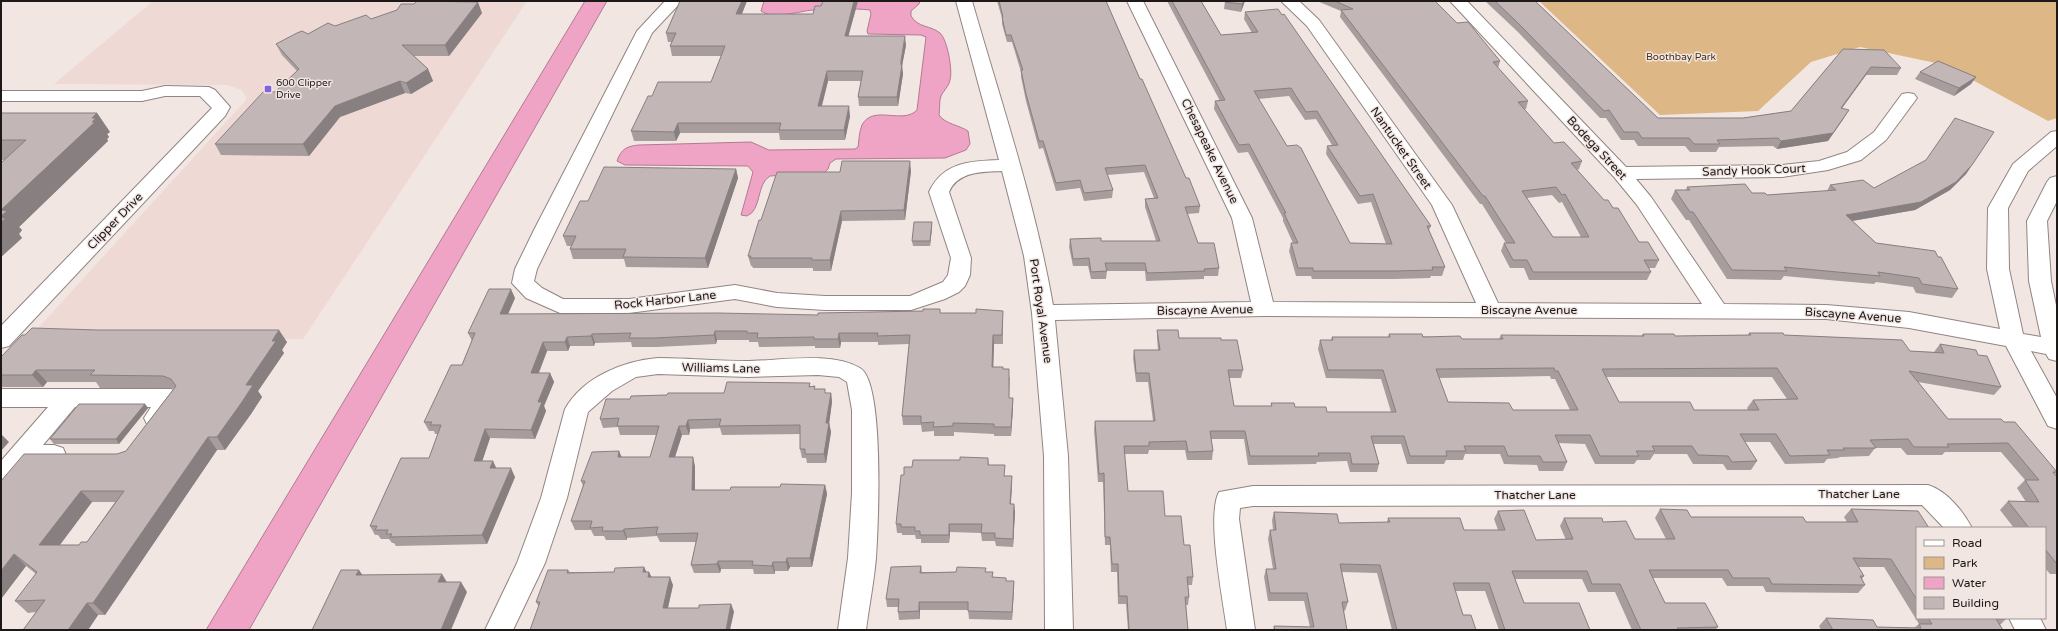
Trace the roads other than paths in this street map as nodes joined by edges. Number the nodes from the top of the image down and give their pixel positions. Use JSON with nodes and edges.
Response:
{"nodes":[{"id":1,"x":674,"y":1,"type":"edge"},
{"id":2,"x":964,"y":1,"type":"edge"},
{"id":3,"x":1135,"y":1,"type":"edge"},
{"id":4,"x":1289,"y":1,"type":"edge"},
{"id":5,"x":1458,"y":1,"type":"edge"},
{"id":6,"x":1,"y":96,"type":"edge"},
{"id":7,"x":1908,"y":98,"type":"dead end"},
{"id":8,"x":2057,"y":136,"type":"edge"},
{"id":9,"x":1009,"y":165,"type":"junction"},
{"id":10,"x":1621,"y":173,"type":"junction"},
{"id":11,"x":2057,"y":182,"type":"edge"},
{"id":12,"x":1264,"y":309,"type":"junction"},
{"id":13,"x":1490,"y":310,"type":"junction"},
{"id":14,"x":1717,"y":310,"type":"junction"},
{"id":15,"x":1043,"y":313,"type":"junction"},
{"id":16,"x":2013,"y":339,"type":"junction"},
{"id":17,"x":1,"y":340,"type":"edge"},
{"id":18,"x":2056,"y":349,"type":"edge"},
{"id":19,"x":1,"y":398,"type":"edge"},
{"id":20,"x":69,"y":398,"type":"junction"},
{"id":21,"x":2057,"y":420,"type":"edge"},
{"id":22,"x":142,"y":436,"type":"edge"},
{"id":23,"x":21,"y":455,"type":"junction"},
{"id":24,"x":74,"y":455,"type":"edge"},
{"id":25,"x":1,"y":478,"type":"edge"},
{"id":26,"x":1959,"y":527,"type":"edge"},
{"id":27,"x":2025,"y":619,"type":"edge"},
{"id":28,"x":499,"y":630,"type":"edge"},
{"id":29,"x":852,"y":630,"type":"edge"},
{"id":30,"x":1059,"y":630,"type":"edge"},
{"id":31,"x":1241,"y":630,"type":"edge"},
{"id":32,"x":2032,"y":630,"type":"edge"}],
"edges":[{"from":1,"to":9,"type":"street","name":"Rock Harbor Lane"},
{"from":2,"to":9,"type":"street","name":"Port Royal Avenue"},
{"from":3,"to":12,"type":"street","name":"Chesapeake Avenue"},
{"from":4,"to":13,"type":"street","name":"Nantucket Street"},
{"from":5,"to":10,"type":"street","name":"Bodega Street"},
{"from":6,"to":17,"type":"street","name":"Clipper Drive"},
{"from":7,"to":10,"type":"street","name":"Sandy Hook Court"},
{"from":8,"to":16,"type":"street"},
{"from":9,"to":15,"type":"street","name":"Port Royal Avenue"},
{"from":10,"to":14,"type":"street","name":"Bodega Street"},
{"from":11,"to":18,"type":"street"},
{"from":12,"to":13,"type":"street","name":"Biscayne Avenue"},
{"from":12,"to":15,"type":"street","name":"Biscayne Avenue"},
{"from":13,"to":14,"type":"street","name":"Biscayne Avenue"},
{"from":14,"to":16,"type":"street","name":"Biscayne Avenue"},
{"from":15,"to":30,"type":"street","name":"Port Royal Avenue"},
{"from":16,"to":18,"type":"street","name":"Biscayne Avenue"},
{"from":16,"to":21,"type":"street"},
{"from":19,"to":20,"type":"street"},
{"from":20,"to":22,"type":"street"},
{"from":20,"to":23,"type":"street"},
{"from":23,"to":24,"type":"street"},
{"from":23,"to":25,"type":"street"},
{"from":26,"to":31,"type":"street","name":"Thatcher Lane"},
{"from":27,"to":32,"type":"street"},
{"from":28,"to":29,"type":"street","name":"Williams Lane"}]}
